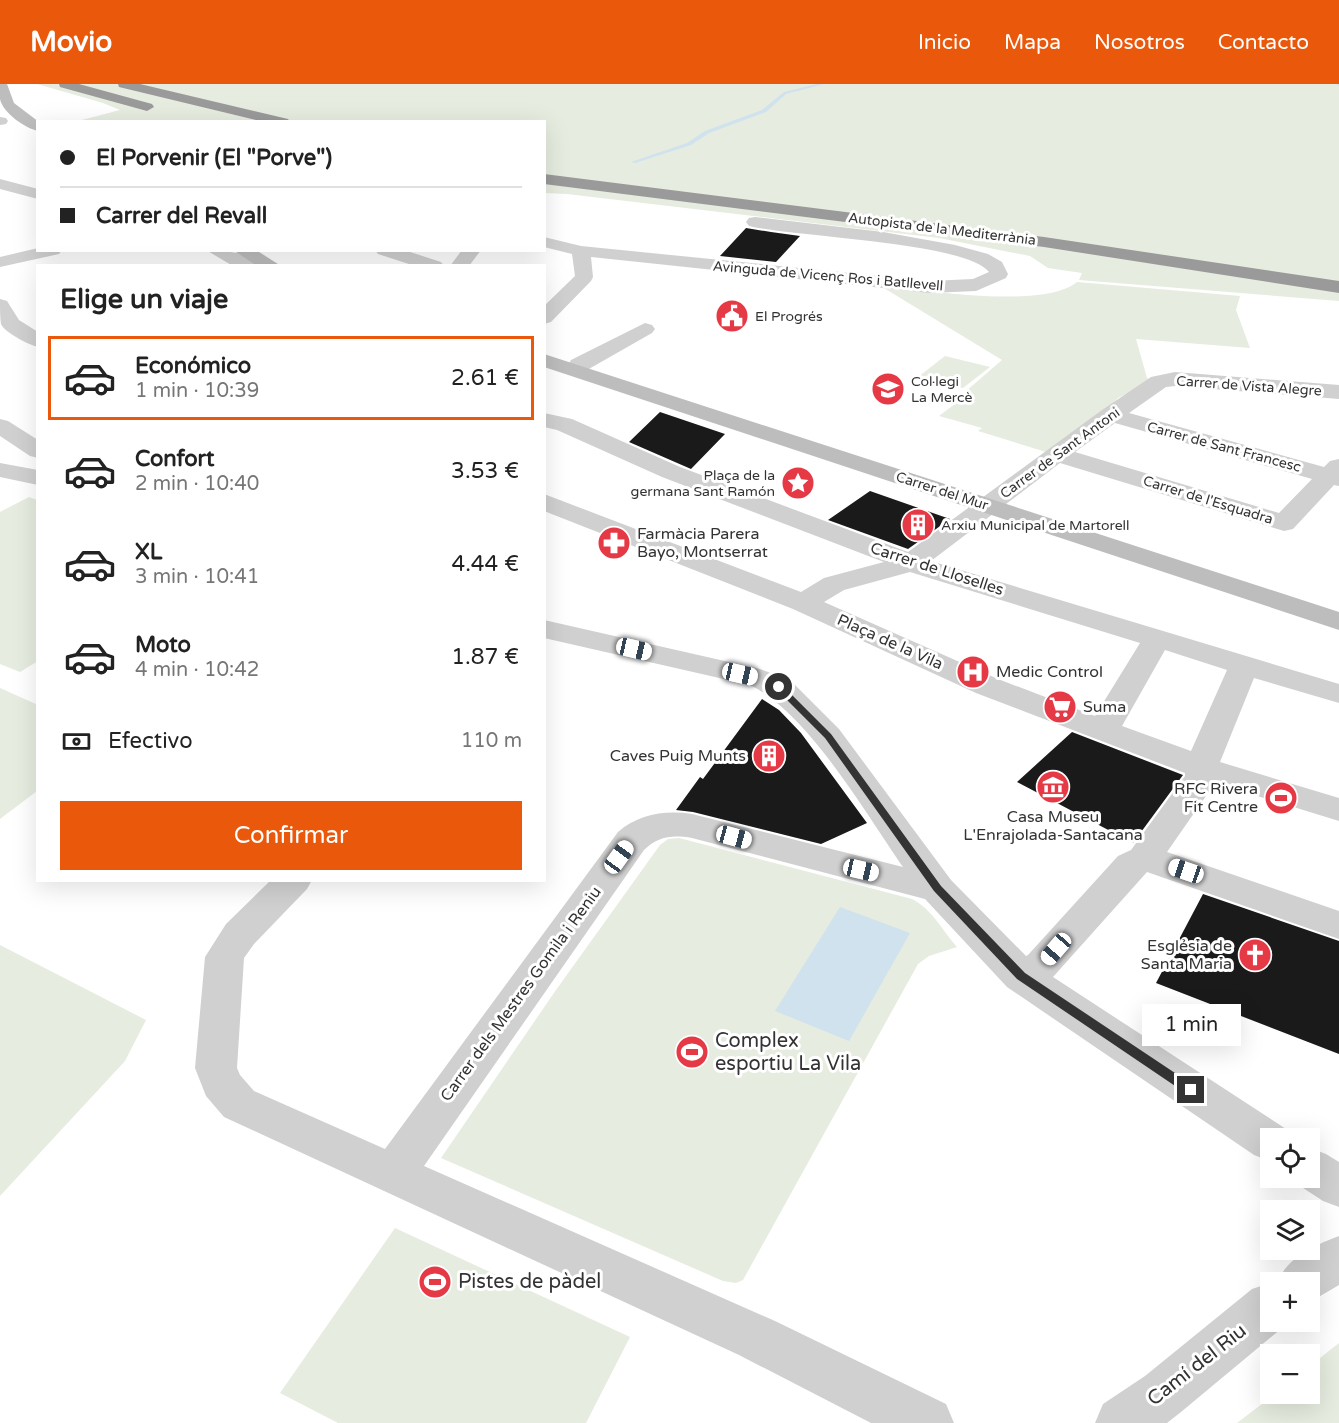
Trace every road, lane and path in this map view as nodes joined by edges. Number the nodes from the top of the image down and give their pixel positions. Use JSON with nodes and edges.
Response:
{"nodes":[{"id":1,"x":1,"y":84,"type":"edge"},
{"id":2,"x":65,"y":84,"type":"edge"},
{"id":3,"x":124,"y":84,"type":"edge"},
{"id":4,"x":156,"y":110,"type":"dead end"},
{"id":5,"x":274,"y":120,"type":"edge"},
{"id":6,"x":36,"y":126,"type":"edge"},
{"id":7,"x":546,"y":164,"type":"edge"},
{"id":8,"x":546,"y":179,"type":"edge"},
{"id":9,"x":0,"y":184,"type":"edge"},
{"id":10,"x":36,"y":193,"type":"edge"},
{"id":11,"x":755,"y":222,"type":"dead end"},
{"id":12,"x":1109,"y":235,"type":"dead end"},
{"id":13,"x":546,"y":242,"type":"edge"},
{"id":14,"x":582,"y":251,"type":"junction"},
{"id":15,"x":44,"y":252,"type":"edge"},
{"id":16,"x":219,"y":252,"type":"edge"},
{"id":17,"x":246,"y":252,"type":"edge"},
{"id":18,"x":390,"y":252,"type":"edge"},
{"id":19,"x":470,"y":252,"type":"edge"},
{"id":20,"x":0,"y":262,"type":"edge"},
{"id":21,"x":257,"y":264,"type":"edge"},
{"id":22,"x":266,"y":264,"type":"edge"},
{"id":23,"x":429,"y":264,"type":"edge"},
{"id":24,"x":461,"y":264,"type":"edge"},
{"id":25,"x":1339,"y":287,"type":"edge"},
{"id":26,"x":0,"y":305,"type":"edge"},
{"id":27,"x":546,"y":316,"type":"edge"},
{"id":28,"x":645,"y":329,"type":"dead end"},
{"id":29,"x":36,"y":340,"type":"edge"},
{"id":30,"x":546,"y":361,"type":"edge"},
{"id":31,"x":579,"y":365,"type":"dead end"},
{"id":32,"x":1159,"y":382,"type":"joint"},
{"id":33,"x":1339,"y":392,"type":"edge"},
{"id":34,"x":1110,"y":415,"type":"junction"},
{"id":35,"x":546,"y":420,"type":"edge"},
{"id":36,"x":0,"y":426,"type":"edge"},
{"id":37,"x":36,"y":450,"type":"edge"},
{"id":38,"x":1056,"y":454,"type":"junction"},
{"id":39,"x":0,"y":470,"type":"edge"},
{"id":40,"x":1336,"y":474,"type":"edge"},
{"id":41,"x":36,"y":478,"type":"edge"},
{"id":42,"x":546,"y":503,"type":"edge"},
{"id":43,"x":988,"y":506,"type":"junction"},
{"id":44,"x":911,"y":563,"type":"junction"},
{"id":45,"x":803,"y":603,"type":"junction"},
{"id":46,"x":1339,"y":621,"type":"edge"},
{"id":47,"x":546,"y":628,"type":"edge"},
{"id":48,"x":1158,"y":637,"type":"junction"},
{"id":49,"x":1245,"y":664,"type":"junction"},
{"id":50,"x":1339,"y":694,"type":"edge"},
{"id":51,"x":1103,"y":730,"type":"junction"},
{"id":52,"x":1202,"y":767,"type":"junction"},
{"id":53,"x":1339,"y":810,"type":"edge"},
{"id":54,"x":1144,"y":859,"type":"junction"},
{"id":55,"x":292,"y":882,"type":"edge"},
{"id":56,"x":938,"y":889,"type":"junction"},
{"id":57,"x":1339,"y":925,"type":"edge"},
{"id":58,"x":1021,"y":976,"type":"junction"},
{"id":59,"x":1260,"y":1135,"type":"edge"},
{"id":60,"x":393,"y":1174,"type":"junction"},
{"id":61,"x":1320,"y":1175,"type":"edge"},
{"id":62,"x":1339,"y":1187,"type":"edge"},
{"id":63,"x":1339,"y":1258,"type":"edge"},
{"id":64,"x":1317,"y":1272,"type":"edge"},
{"id":65,"x":1260,"y":1314,"type":"edge"},
{"id":66,"x":927,"y":1423,"type":"edge"},
{"id":67,"x":1122,"y":1423,"type":"edge"}],
"edges":[{"from":1,"to":6,"type":"main road"},
{"from":2,"to":4,"type":"highway"},
{"from":3,"to":5,"type":"highway"},
{"from":7,"to":12,"type":"highway","name":"Autopista de la Mediterrània"},
{"from":8,"to":25,"type":"highway","name":"Autopista de la Mediterrània"},
{"from":9,"to":10,"type":"street"},
{"from":11,"to":14,"type":"street","name":"Avinguda de Vicenç Ros i Batllevell"},
{"from":13,"to":14,"type":"street","name":"Avinguda de Vicenç Ros i Batllevell"},
{"from":14,"to":27,"type":"street"},
{"from":15,"to":20,"type":"street"},
{"from":16,"to":21,"type":"street"},
{"from":17,"to":22,"type":"main road"},
{"from":18,"to":23,"type":"street"},
{"from":19,"to":24,"type":"street"},
{"from":26,"to":29,"type":"street"},
{"from":28,"to":31,"type":"street"},
{"from":30,"to":43,"type":"main road","name":"Carrer del Mur"},
{"from":32,"to":33,"type":"street","name":"Carrer de Vista Alegre"},
{"from":32,"to":34,"type":"street","name":"Carrer de Sant Antoni"},
{"from":34,"to":38,"type":"street","name":"Carrer de Sant Antoni"},
{"from":34,"to":40,"type":"street","name":"Carrer de Sant Francesc"},
{"from":35,"to":44,"type":"street","name":"Carrer de Lloselles"},
{"from":36,"to":37,"type":"street"},
{"from":38,"to":40,"type":"street","name":"Carrer de l'Esquadra"},
{"from":38,"to":43,"type":"street","name":"Carrer de Sant Antoni"},
{"from":39,"to":41,"type":"street"},
{"from":42,"to":45,"type":"street","name":"Plaça de la Vila"},
{"from":43,"to":44,"type":"street","name":"Carrer de Sant Antoni"},
{"from":43,"to":46,"type":"main road","name":"Carrer del Mur"},
{"from":44,"to":45,"type":"street","name":"Carrer de Sant Antoni"},
{"from":44,"to":48,"type":"street","name":"Carrer de Lloselles"},
{"from":45,"to":51,"type":"street","name":"Plaça de la Vila"},
{"from":47,"to":56,"type":"street"},
{"from":48,"to":49,"type":"street","name":"Carrer de Lloselles"},
{"from":48,"to":51,"type":"street"},
{"from":49,"to":50,"type":"street","name":"Carrer de Lloselles"},
{"from":49,"to":52,"type":"street"},
{"from":51,"to":52,"type":"street","name":"Plaça de la Vila"},
{"from":52,"to":53,"type":"street","name":"Plaça de la Vila"},
{"from":52,"to":54,"type":"street"},
{"from":54,"to":57,"type":"street"},
{"from":54,"to":58,"type":"street"},
{"from":55,"to":60,"type":"street"},
{"from":56,"to":58,"type":"street"},
{"from":56,"to":60,"type":"street","name":"Carrer dels Mestres Gomila i Reniu"},
{"from":58,"to":59,"type":"street"},
{"from":60,"to":66,"type":"street"},
{"from":61,"to":62,"type":"street"},
{"from":63,"to":64,"type":"street"},
{"from":65,"to":67,"type":"street","name":"Camí del Riu"}]}
